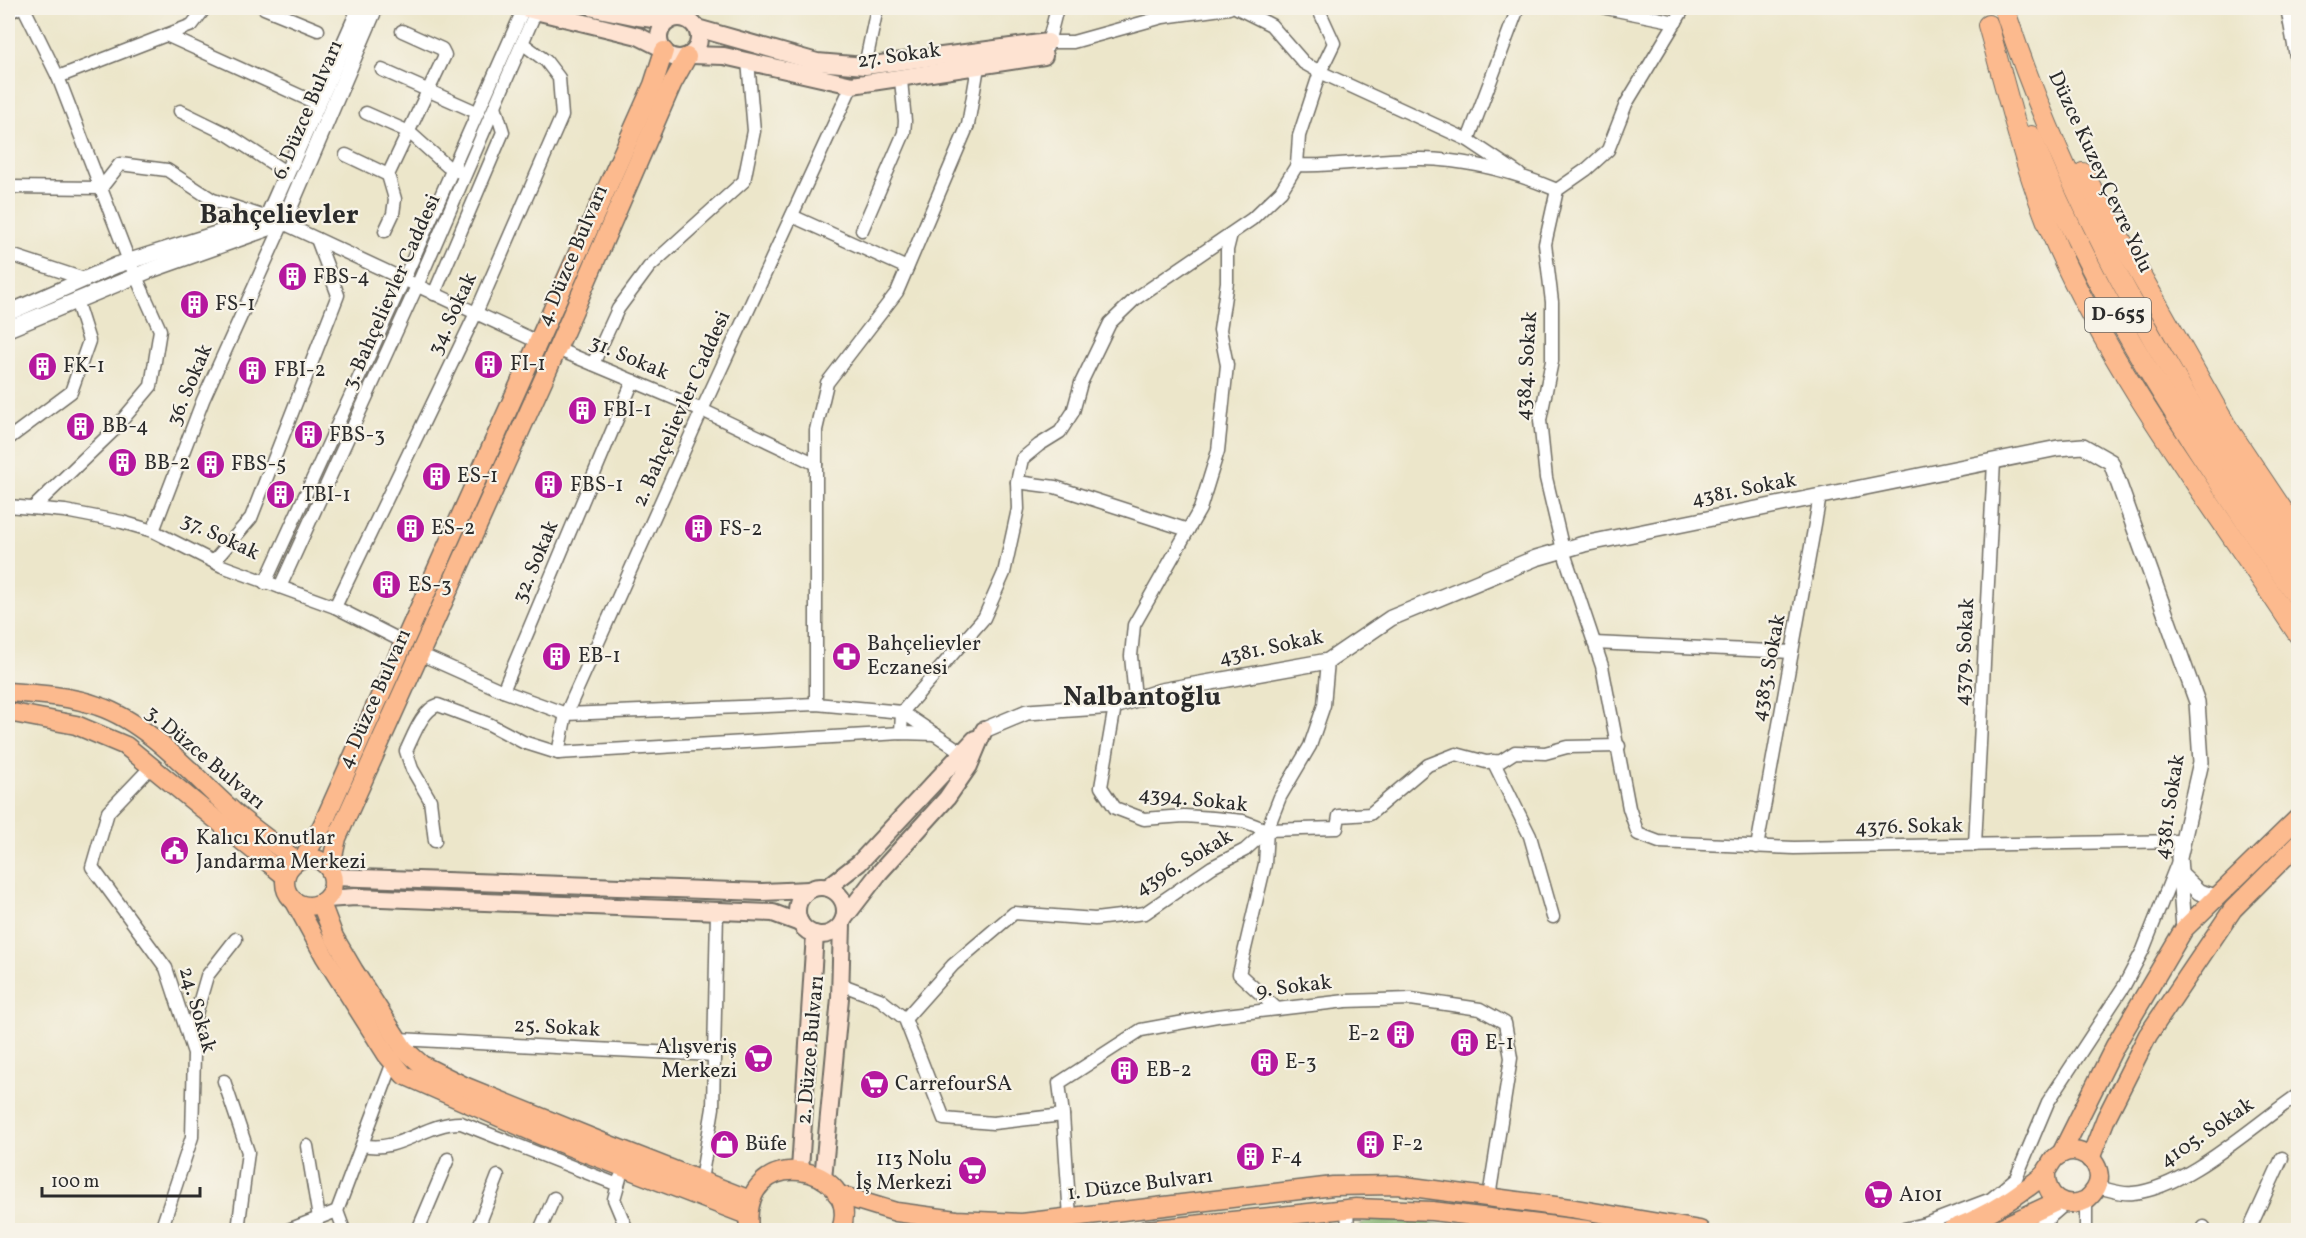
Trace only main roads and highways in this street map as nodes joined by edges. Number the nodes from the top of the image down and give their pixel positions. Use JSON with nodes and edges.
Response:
{"nodes":[{"id":1,"x":597,"y":8,"type":"edge"},
{"id":2,"x":697,"y":8,"type":"edge"},
{"id":3,"x":528,"y":9,"type":"edge"},
{"id":4,"x":672,"y":16,"type":"edge"},
{"id":5,"x":1985,"y":16,"type":"edge"},
{"id":6,"x":2007,"y":16,"type":"edge"},
{"id":7,"x":596,"y":26,"type":"junction"},
{"id":8,"x":695,"y":26,"type":"junction"},
{"id":9,"x":663,"y":50,"type":"junction"},
{"id":10,"x":689,"y":56,"type":"junction"},
{"id":11,"x":2298,"y":533,"type":"edge"},
{"id":12,"x":2298,"y":565,"type":"edge"},
{"id":13,"x":2298,"y":598,"type":"edge"},
{"id":14,"x":2298,"y":634,"type":"edge"},
{"id":15,"x":8,"y":692,"type":"edge"},
{"id":16,"x":8,"y":712,"type":"edge"},
{"id":17,"x":984,"y":730,"type":"road end"},
{"id":18,"x":966,"y":760,"type":"junction"},
{"id":19,"x":2298,"y":818,"type":"edge"},
{"id":20,"x":2298,"y":843,"type":"edge"},
{"id":21,"x":300,"y":860,"type":"junction"},
{"id":22,"x":332,"y":874,"type":"junction"},
{"id":23,"x":285,"y":876,"type":"junction"},
{"id":24,"x":828,"y":887,"type":"junction"},
{"id":25,"x":809,"y":890,"type":"junction"},
{"id":26,"x":324,"y":901,"type":"junction"},
{"id":27,"x":295,"y":902,"type":"junction"},
{"id":28,"x":843,"y":920,"type":"junction"},
{"id":29,"x":800,"y":923,"type":"junction"},
{"id":30,"x":815,"y":934,"type":"junction"},
{"id":31,"x":2061,"y":1154,"type":"junction"},
{"id":32,"x":2090,"y":1159,"type":"junction"},
{"id":33,"x":800,"y":1170,"type":"junction"},
{"id":34,"x":2046,"y":1173,"type":"junction"},
{"id":35,"x":823,"y":1179,"type":"junction"},
{"id":36,"x":837,"y":1194,"type":"junction"},
{"id":37,"x":2062,"y":1202,"type":"junction"},
{"id":38,"x":749,"y":1215,"type":"edge"},
{"id":39,"x":841,"y":1230,"type":"edge"},
{"id":40,"x":1146,"y":1230,"type":"edge"},
{"id":41,"x":1584,"y":1230,"type":"edge"},
{"id":42,"x":1700,"y":1230,"type":"edge"},
{"id":43,"x":1951,"y":1230,"type":"edge"},
{"id":44,"x":1996,"y":1230,"type":"edge"}],
"edges":[{"from":1,"to":4,"type":"main road"},
{"from":1,"to":7,"type":"main road"},
{"from":2,"to":8,"type":"main road"},
{"from":3,"to":7,"type":"main road"},
{"from":4,"to":8,"type":"main road"},
{"from":4,"to":9,"type":"main road"},
{"from":5,"to":13,"type":"highway","name":"Düzce Kuzey Çevre Yolu","number":"D-655"},
{"from":5,"to":14,"type":"highway"},
{"from":6,"to":11,"type":"highway"},
{"from":6,"to":12,"type":"highway","name":"Düzce Kuzey Çevre Yolu","number":"D-655"},
{"from":7,"to":9,"type":"main road"},
{"from":8,"to":10,"type":"main road"},
{"from":8,"to":10,"type":"main road","name":"27. Sokak"},
{"from":9,"to":10,"type":"main road"},
{"from":9,"to":21,"type":"main road","name":"4. Düzce Bulvarı"},
{"from":10,"to":22,"type":"main road","name":"4. Düzce Bulvarı"},
{"from":15,"to":21,"type":"main road","name":"3. Düzce Bulvarı"},
{"from":16,"to":23,"type":"main road","name":"3. Düzce Bulvarı"},
{"from":17,"to":18,"type":"main road"},
{"from":18,"to":24,"type":"main road"},
{"from":18,"to":28,"type":"main road"},
{"from":19,"to":31,"type":"main road"},
{"from":20,"to":32,"type":"main road"},
{"from":21,"to":22,"type":"main road"},
{"from":21,"to":23,"type":"main road"},
{"from":22,"to":25,"type":"main road"},
{"from":22,"to":26,"type":"main road"},
{"from":23,"to":27,"type":"main road"},
{"from":24,"to":25,"type":"main road"},
{"from":24,"to":28,"type":"main road"},
{"from":25,"to":29,"type":"main road"},
{"from":26,"to":27,"type":"main road"},
{"from":26,"to":29,"type":"main road"},
{"from":26,"to":38,"type":"main road"},
{"from":27,"to":38,"type":"main road"},
{"from":28,"to":30,"type":"main road"},
{"from":28,"to":35,"type":"main road","name":"2. Düzce Bulvarı"},
{"from":29,"to":30,"type":"main road"},
{"from":30,"to":33,"type":"main road","name":"2. Düzce Bulvarı"},
{"from":31,"to":32,"type":"main road"},
{"from":31,"to":34,"type":"main road"},
{"from":32,"to":37,"type":"main road"},
{"from":33,"to":35,"type":"main road"},
{"from":33,"to":38,"type":"main road"},
{"from":34,"to":37,"type":"main road"},
{"from":34,"to":43,"type":"main road"},
{"from":35,"to":36,"type":"main road"},
{"from":36,"to":39,"type":"main road"},
{"from":36,"to":42,"type":"main road","name":"1. Düzce Bulvarı"},
{"from":37,"to":44,"type":"main road"},
{"from":40,"to":41,"type":"main road"}]}
